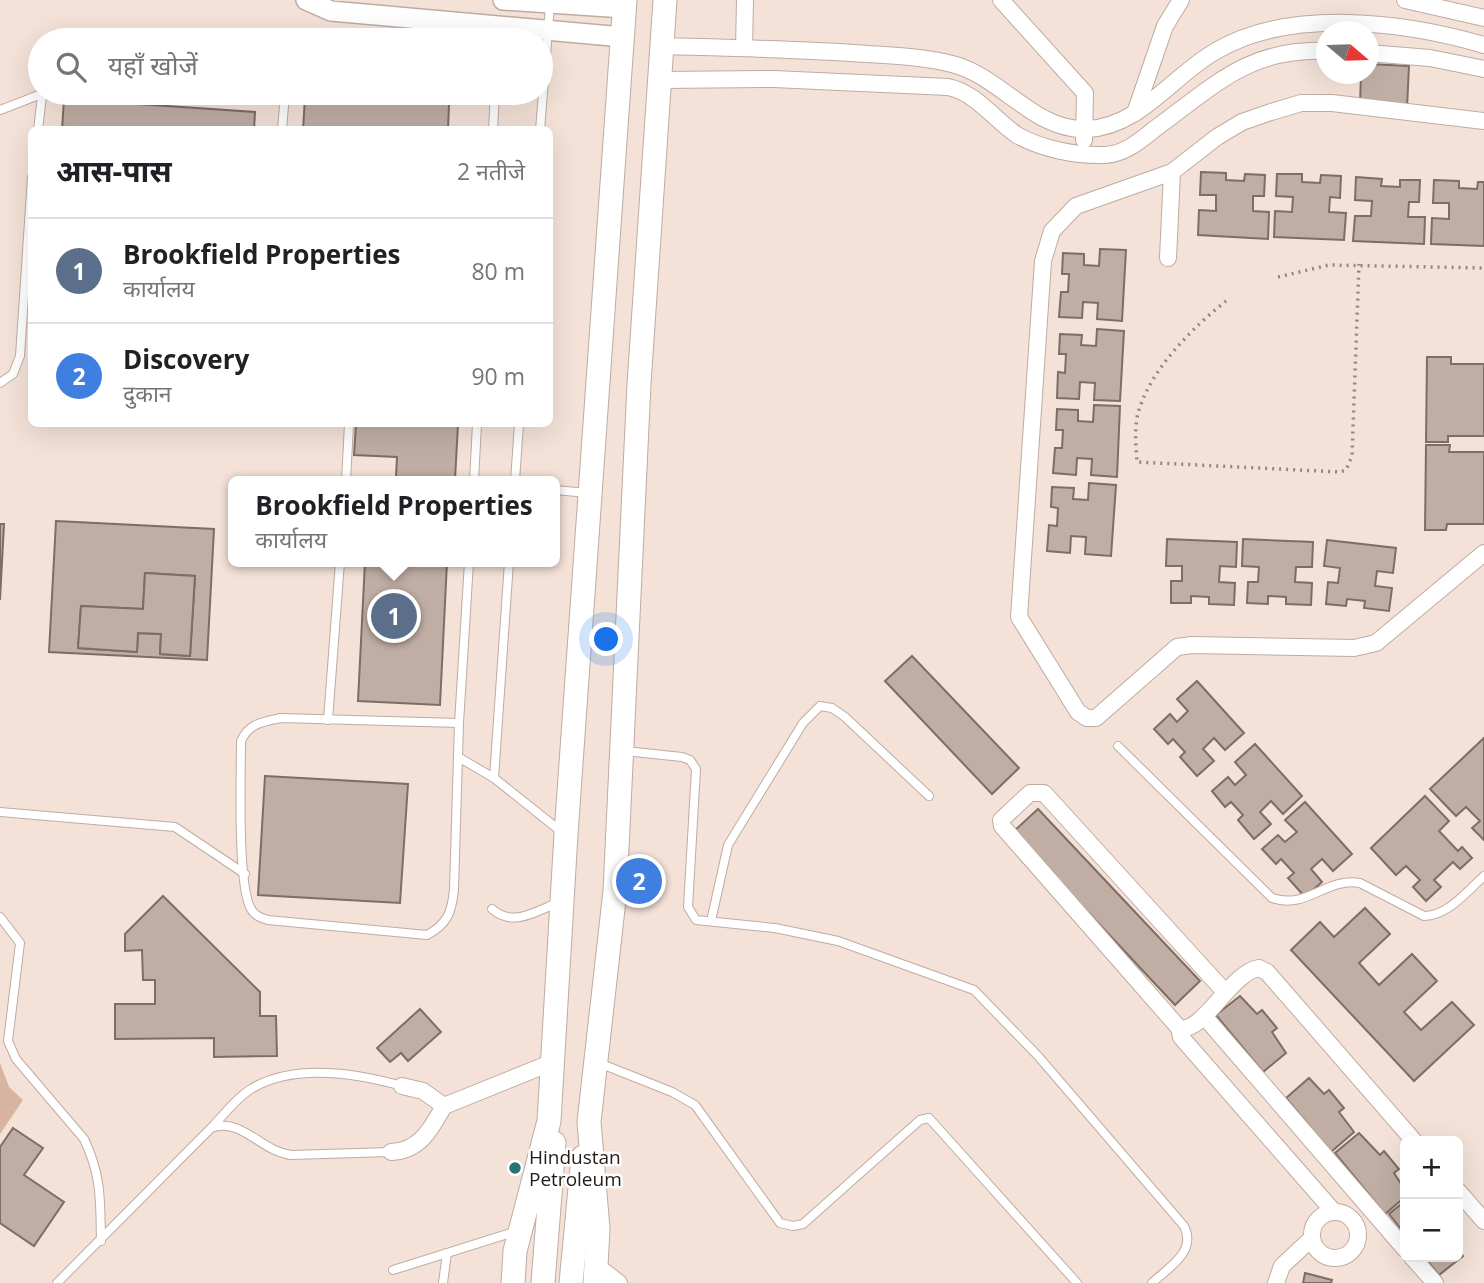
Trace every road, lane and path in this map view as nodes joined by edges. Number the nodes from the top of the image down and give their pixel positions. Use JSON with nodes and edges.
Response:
{"nodes":[{"id":1,"x":306,"y":0,"type":"edge"},
{"id":2,"x":503,"y":0,"type":"edge"},
{"id":3,"x":665,"y":0,"type":"edge"},
{"id":4,"x":745,"y":0,"type":"edge"},
{"id":5,"x":1001,"y":0,"type":"edge"},
{"id":6,"x":1181,"y":0,"type":"edge"},
{"id":7,"x":1405,"y":0,"type":"edge"},
{"id":8,"x":625,"y":4,"type":"edge"},
{"id":9,"x":332,"y":5,"type":"edge"},
{"id":10,"x":550,"y":5,"type":"junction"},
{"id":11,"x":1484,"y":18,"type":"edge"},
{"id":12,"x":522,"y":28,"type":"edge"},
{"id":13,"x":547,"y":28,"type":"edge"},
{"id":14,"x":553,"y":31,"type":"edge"},
{"id":15,"x":623,"y":37,"type":"junction"},
{"id":16,"x":1484,"y":45,"type":"edge"},
{"id":17,"x":662,"y":46,"type":"junction"},
{"id":18,"x":744,"y":48,"type":"junction"},
{"id":19,"x":776,"y":49,"type":"junction"},
{"id":20,"x":1316,"y":52,"type":"edge"},
{"id":21,"x":1379,"y":54,"type":"edge"},
{"id":22,"x":1484,"y":69,"type":"edge"},
{"id":23,"x":774,"y":79,"type":"junction"},
{"id":24,"x":661,"y":80,"type":"junction"},
{"id":25,"x":28,"y":100,"type":"edge"},
{"id":26,"x":41,"y":105,"type":"edge"},
{"id":27,"x":284,"y":105,"type":"edge"},
{"id":28,"x":494,"y":105,"type":"edge"},
{"id":29,"x":542,"y":105,"type":"edge"},
{"id":30,"x":0,"y":110,"type":"edge"},
{"id":31,"x":1135,"y":113,"type":"junction"},
{"id":32,"x":1484,"y":121,"type":"edge"},
{"id":33,"x":39,"y":126,"type":"edge"},
{"id":34,"x":282,"y":126,"type":"edge"},
{"id":35,"x":493,"y":126,"type":"edge"},
{"id":36,"x":540,"y":126,"type":"edge"},
{"id":37,"x":1086,"y":130,"type":"junction"},
{"id":38,"x":1082,"y":152,"type":"junction"},
{"id":39,"x":1172,"y":172,"type":"junction"},
{"id":40,"x":28,"y":236,"type":"edge"},
{"id":41,"x":1168,"y":258,"type":"dead end"},
{"id":42,"x":1359,"y":264,"type":"junction"},
{"id":43,"x":1484,"y":268,"type":"edge"},
{"id":44,"x":1278,"y":277,"type":"dead end"},
{"id":45,"x":1226,"y":301,"type":"dead end"},
{"id":46,"x":0,"y":383,"type":"edge"},
{"id":47,"x":349,"y":427,"type":"edge"},
{"id":48,"x":477,"y":427,"type":"edge"},
{"id":49,"x":519,"y":427,"type":"edge"},
{"id":50,"x":346,"y":476,"type":"edge"},
{"id":51,"x":474,"y":476,"type":"edge"},
{"id":52,"x":515,"y":476,"type":"edge"},
{"id":53,"x":560,"y":490,"type":"edge"},
{"id":54,"x":591,"y":494,"type":"junction"},
{"id":55,"x":1484,"y":553,"type":"edge"},
{"id":56,"x":340,"y":567,"type":"edge"},
{"id":57,"x":469,"y":567,"type":"edge"},
{"id":58,"x":509,"y":567,"type":"edge"},
{"id":59,"x":328,"y":719,"type":"junction"},
{"id":60,"x":458,"y":723,"type":"junction"},
{"id":61,"x":1118,"y":746,"type":"dead end"},
{"id":62,"x":622,"y":751,"type":"junction"},
{"id":63,"x":458,"y":757,"type":"junction"},
{"id":64,"x":494,"y":778,"type":"junction"},
{"id":65,"x":929,"y":796,"type":"dead end"},
{"id":66,"x":0,"y":812,"type":"edge"},
{"id":67,"x":566,"y":834,"type":"junction"},
{"id":68,"x":244,"y":874,"type":"junction"},
{"id":69,"x":1484,"y":876,"type":"edge"},
{"id":70,"x":563,"y":901,"type":"junction"},
{"id":71,"x":492,"y":909,"type":"dead end"},
{"id":72,"x":0,"y":917,"type":"edge"},
{"id":73,"x":711,"y":921,"type":"junction"},
{"id":74,"x":1225,"y":992,"type":"junction"},
{"id":75,"x":1204,"y":1016,"type":"junction"},
{"id":76,"x":1179,"y":1028,"type":"junction"},
{"id":77,"x":553,"y":1062,"type":"junction"},
{"id":78,"x":597,"y":1062,"type":"junction"},
{"id":79,"x":402,"y":1086,"type":"joint"},
{"id":80,"x":444,"y":1105,"type":"junction"},
{"id":81,"x":549,"y":1121,"type":"junction"},
{"id":82,"x":589,"y":1122,"type":"junction"},
{"id":83,"x":211,"y":1128,"type":"junction"},
{"id":84,"x":1410,"y":1136,"type":"edge"},
{"id":85,"x":391,"y":1152,"type":"joint"},
{"id":86,"x":1463,"y":1197,"type":"edge"},
{"id":87,"x":1334,"y":1212,"type":"junction"},
{"id":88,"x":1484,"y":1221,"type":"edge"},
{"id":89,"x":520,"y":1230,"type":"junction"},
{"id":90,"x":1312,"y":1238,"type":"junction"},
{"id":91,"x":101,"y":1241,"type":"junction"},
{"id":92,"x":1400,"y":1243,"type":"edge"},
{"id":93,"x":447,"y":1253,"type":"junction"},
{"id":94,"x":1416,"y":1262,"type":"edge"},
{"id":95,"x":393,"y":1270,"type":"dead end"},
{"id":96,"x":595,"y":1274,"type":"edge"},
{"id":97,"x":543,"y":1279,"type":"edge"},
{"id":98,"x":571,"y":1280,"type":"edge"},
{"id":99,"x":57,"y":1283,"type":"edge"},
{"id":100,"x":443,"y":1283,"type":"edge"},
{"id":101,"x":513,"y":1283,"type":"edge"},
{"id":102,"x":619,"y":1283,"type":"edge"},
{"id":103,"x":1077,"y":1283,"type":"edge"},
{"id":104,"x":1152,"y":1283,"type":"edge"},
{"id":105,"x":1276,"y":1283,"type":"edge"},
{"id":106,"x":1435,"y":1283,"type":"edge"}],
"edges":[{"from":1,"to":9,"type":"street"},
{"from":2,"to":10,"type":"street"},
{"from":3,"to":17,"type":"main road"},
{"from":4,"to":18,"type":"street"},
{"from":5,"to":37,"type":"street"},
{"from":6,"to":31,"type":"street"},
{"from":7,"to":11,"type":"street"},
{"from":8,"to":10,"type":"street"},
{"from":8,"to":15,"type":"main road"},
{"from":9,"to":12,"type":"street"},
{"from":10,"to":13,"type":"lane"},
{"from":14,"to":15,"type":"street"},
{"from":15,"to":54,"type":"main road"},
{"from":16,"to":31,"type":"street"},
{"from":17,"to":18,"type":"street"},
{"from":17,"to":24,"type":"main road"},
{"from":18,"to":19,"type":"street"},
{"from":19,"to":23,"type":"street"},
{"from":19,"to":37,"type":"street"},
{"from":20,"to":38,"type":"street"},
{"from":21,"to":22,"type":"street"},
{"from":23,"to":24,"type":"street"},
{"from":23,"to":38,"type":"street"},
{"from":24,"to":62,"type":"main road"},
{"from":25,"to":30,"type":"lane"},
{"from":26,"to":33,"type":"lane"},
{"from":27,"to":34,"type":"lane"},
{"from":28,"to":35,"type":"lane"},
{"from":29,"to":36,"type":"lane"},
{"from":31,"to":37,"type":"street"},
{"from":32,"to":39,"type":"street"},
{"from":37,"to":38,"type":"street"},
{"from":39,"to":41,"type":"street"},
{"from":39,"to":55,"type":"street"},
{"from":40,"to":46,"type":"lane"},
{"from":42,"to":43,"type":"path"},
{"from":42,"to":44,"type":"path"},
{"from":42,"to":45,"type":"path"},
{"from":47,"to":50,"type":"lane"},
{"from":48,"to":51,"type":"lane"},
{"from":49,"to":52,"type":"lane"},
{"from":53,"to":54,"type":"lane"},
{"from":54,"to":67,"type":"main road"},
{"from":56,"to":59,"type":"lane"},
{"from":57,"to":60,"type":"lane"},
{"from":58,"to":64,"type":"lane"},
{"from":59,"to":60,"type":"lane"},
{"from":59,"to":68,"type":"lane"},
{"from":60,"to":63,"type":"lane"},
{"from":61,"to":69,"type":"lane"},
{"from":62,"to":73,"type":"lane"},
{"from":62,"to":78,"type":"main road"},
{"from":63,"to":64,"type":"lane"},
{"from":63,"to":68,"type":"lane"},
{"from":64,"to":67,"type":"lane"},
{"from":65,"to":73,"type":"lane"},
{"from":66,"to":68,"type":"lane"},
{"from":67,"to":70,"type":"main road"},
{"from":70,"to":71,"type":"lane"},
{"from":70,"to":77,"type":"main road"},
{"from":72,"to":91,"type":"lane"},
{"from":73,"to":104,"type":"lane"},
{"from":74,"to":75,"type":"street"},
{"from":74,"to":76,"type":"street"},
{"from":74,"to":84,"type":"street"},
{"from":75,"to":76,"type":"street"},
{"from":75,"to":92,"type":"street"},
{"from":76,"to":87,"type":"street"},
{"from":77,"to":80,"type":"street"},
{"from":77,"to":81,"type":"main road"},
{"from":78,"to":82,"type":"main road"},
{"from":78,"to":103,"type":"lane"},
{"from":79,"to":80,"type":"street"},
{"from":79,"to":83,"type":"lane"},
{"from":80,"to":85,"type":"street"},
{"from":81,"to":89,"type":"main road"},
{"from":81,"to":97,"type":"main road"},
{"from":82,"to":96,"type":"main road"},
{"from":82,"to":98,"type":"main road"},
{"from":83,"to":85,"type":"lane"},
{"from":83,"to":91,"type":"lane"},
{"from":86,"to":88,"type":"street"},
{"from":87,"to":90,"type":"street"},
{"from":87,"to":90,"type":"street"},
{"from":89,"to":93,"type":"lane"},
{"from":89,"to":101,"type":"main road"},
{"from":90,"to":105,"type":"street"},
{"from":91,"to":99,"type":"lane"},
{"from":93,"to":95,"type":"lane"},
{"from":93,"to":100,"type":"lane"},
{"from":94,"to":106,"type":"street"},
{"from":96,"to":102,"type":"street"}]}
